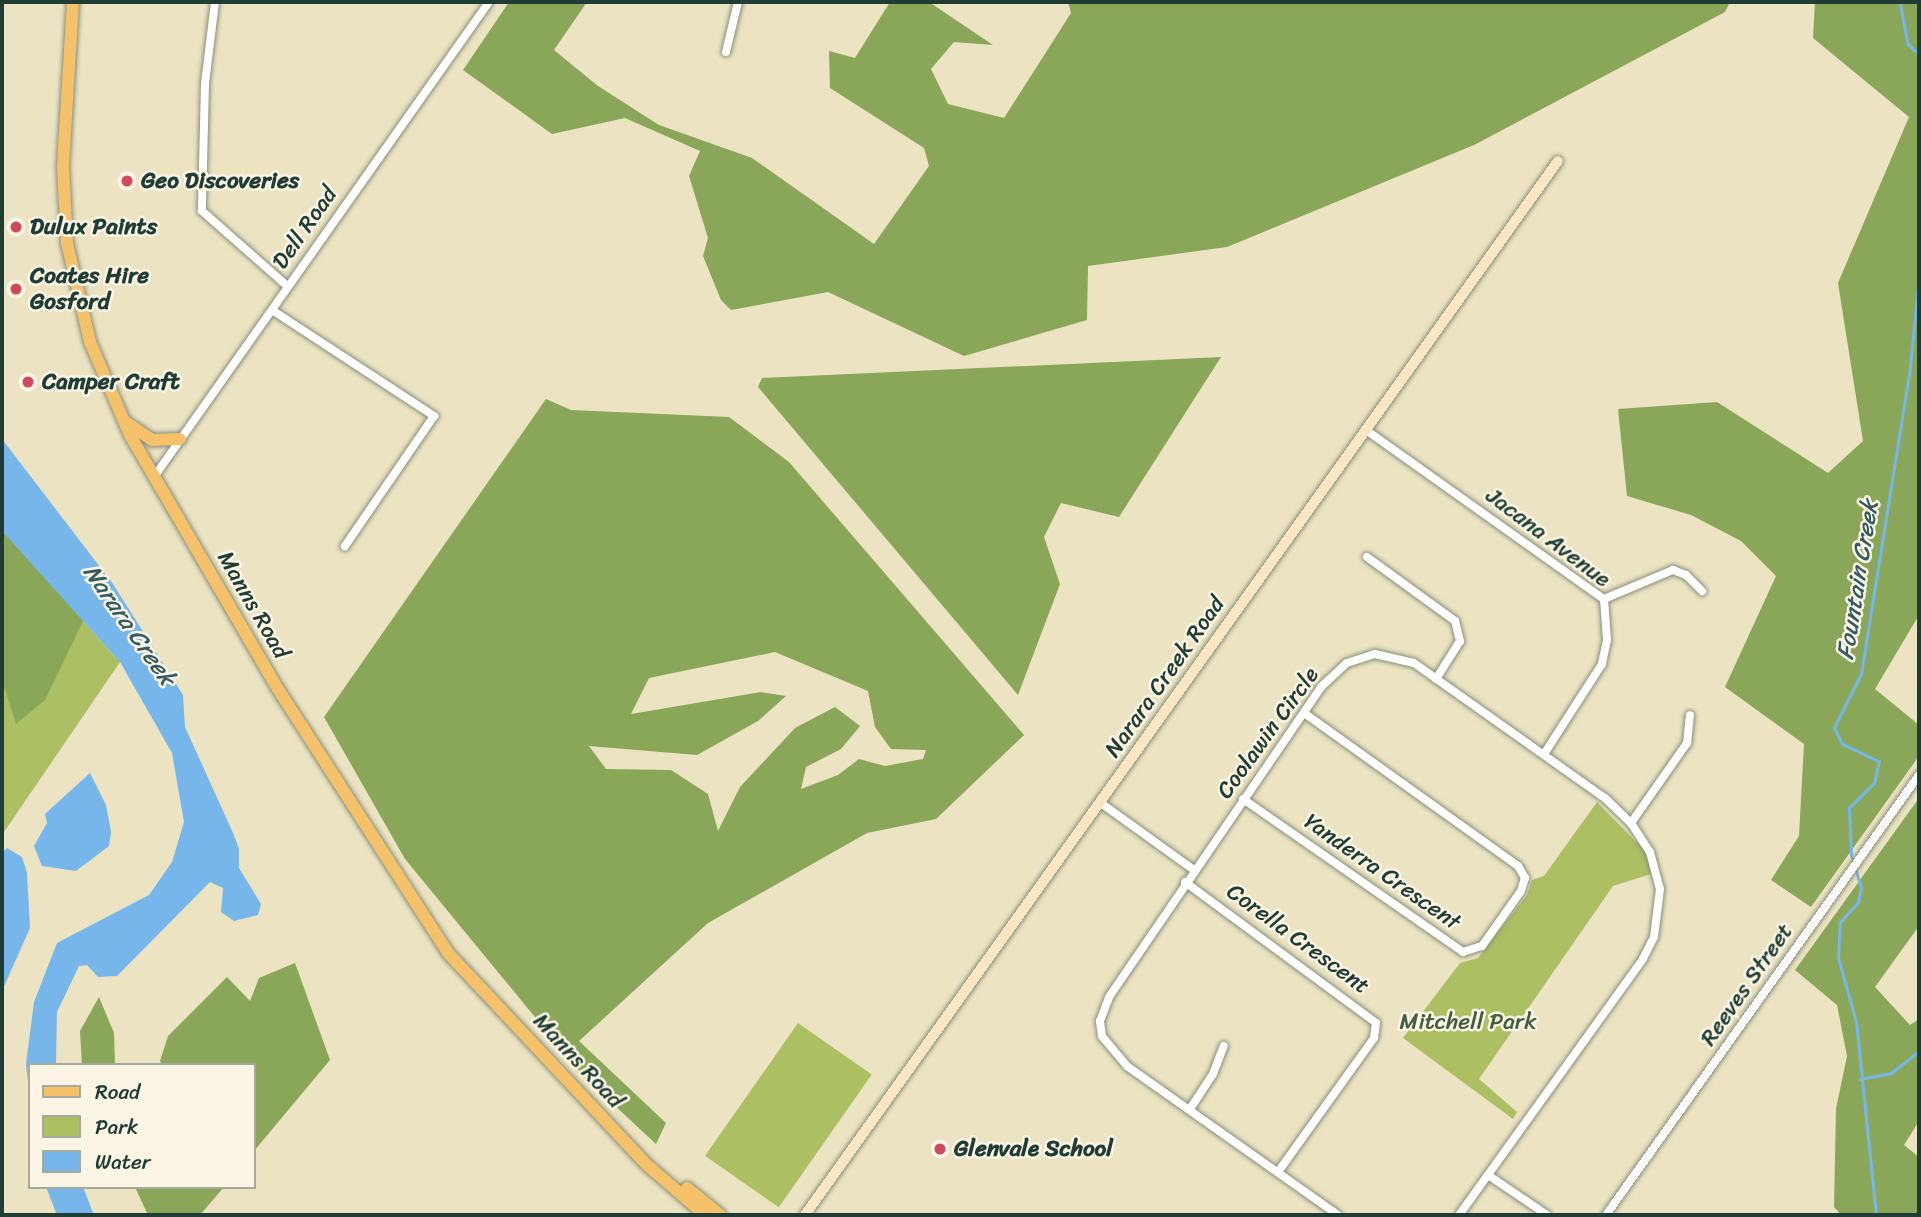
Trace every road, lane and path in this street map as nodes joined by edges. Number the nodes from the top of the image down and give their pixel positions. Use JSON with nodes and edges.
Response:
{"nodes":[{"id":1,"x":73,"y":2,"type":"edge"},
{"id":2,"x":215,"y":2,"type":"edge"},
{"id":3,"x":489,"y":2,"type":"edge"},
{"id":4,"x":738,"y":2,"type":"edge"},
{"id":5,"x":726,"y":52,"type":"dead end"},
{"id":6,"x":1558,"y":161,"type":"dead end"},
{"id":7,"x":288,"y":286,"type":"junction"},
{"id":8,"x":272,"y":310,"type":"junction"},
{"id":9,"x":122,"y":418,"type":"junction"},
{"id":10,"x":1366,"y":430,"type":"junction"},
{"id":11,"x":180,"y":439,"type":"junction"},
{"id":12,"x":154,"y":477,"type":"junction"},
{"id":13,"x":345,"y":546,"type":"dead end"},
{"id":14,"x":1367,"y":557,"type":"dead end"},
{"id":15,"x":1702,"y":591,"type":"dead end"},
{"id":16,"x":1604,"y":599,"type":"junction"},
{"id":17,"x":1436,"y":679,"type":"junction"},
{"id":18,"x":1304,"y":713,"type":"junction"},
{"id":19,"x":1690,"y":715,"type":"dead end"},
{"id":20,"x":1544,"y":754,"type":"junction"},
{"id":21,"x":1918,"y":781,"type":"edge"},
{"id":22,"x":1243,"y":799,"type":"junction"},
{"id":23,"x":1101,"y":803,"type":"junction"},
{"id":24,"x":1632,"y":823,"type":"junction"},
{"id":25,"x":1194,"y":870,"type":"junction"},
{"id":26,"x":1185,"y":882,"type":"junction"},
{"id":27,"x":1224,"y":1046,"type":"dead end"},
{"id":28,"x":1190,"y":1108,"type":"junction"},
{"id":29,"x":623,"y":1139,"type":"junction"},
{"id":30,"x":1278,"y":1172,"type":"junction"},
{"id":31,"x":1489,"y":1175,"type":"junction"},
{"id":32,"x":705,"y":1215,"type":"edge"},
{"id":33,"x":719,"y":1215,"type":"edge"},
{"id":34,"x":805,"y":1215,"type":"edge"},
{"id":35,"x":1338,"y":1215,"type":"edge"},
{"id":36,"x":1459,"y":1215,"type":"edge"},
{"id":37,"x":1547,"y":1215,"type":"edge"},
{"id":38,"x":1606,"y":1215,"type":"edge"}],
"edges":[{"from":1,"to":9,"type":"main road","name":"Manns Road"},
{"from":2,"to":7,"type":"street"},
{"from":3,"to":7,"type":"street","name":"Dell Road"},
{"from":4,"to":5,"type":"street"},
{"from":6,"to":10,"type":"street","name":"Narara Creek Road"},
{"from":7,"to":8,"type":"street","name":"Dell Road"},
{"from":8,"to":11,"type":"street","name":"Dell Road"},
{"from":8,"to":13,"type":"street"},
{"from":9,"to":11,"type":"main road"},
{"from":9,"to":12,"type":"main road","name":"Manns Road"},
{"from":10,"to":16,"type":"street","name":"Jacana Avenue"},
{"from":10,"to":23,"type":"street","name":"Narara Creek Road"},
{"from":11,"to":12,"type":"street","name":"Dell Road"},
{"from":12,"to":29,"type":"main road","name":"Manns Road"},
{"from":14,"to":17,"type":"street"},
{"from":15,"to":16,"type":"street"},
{"from":16,"to":20,"type":"street","name":"Jacana Avenue"},
{"from":17,"to":18,"type":"street","name":"Coolawin Circle"},
{"from":17,"to":20,"type":"street","name":"Coolawin Circle"},
{"from":18,"to":22,"type":"street","name":"Coolawin Circle"},
{"from":18,"to":22,"type":"street","name":"Yanderra Crescent"},
{"from":19,"to":24,"type":"street"},
{"from":20,"to":24,"type":"street","name":"Coolawin Circle"},
{"from":21,"to":38,"type":"street","name":"Reeves Street"},
{"from":22,"to":25,"type":"street","name":"Coolawin Circle"},
{"from":23,"to":25,"type":"street"},
{"from":23,"to":34,"type":"street","name":"Narara Creek Road"},
{"from":24,"to":31,"type":"street","name":"Coolawin Circle"},
{"from":25,"to":26,"type":"street","name":"Coolawin Circle"},
{"from":26,"to":28,"type":"street","name":"Coolawin Circle"},
{"from":26,"to":30,"type":"street","name":"Corella Crescent"},
{"from":27,"to":28,"type":"street"},
{"from":28,"to":30,"type":"street","name":"Coolawin Circle"},
{"from":29,"to":32,"type":"main road","name":"Manns Road"},
{"from":29,"to":33,"type":"main road","name":"Manns Road"},
{"from":30,"to":35,"type":"street","name":"Coolawin Circle"},
{"from":31,"to":36,"type":"street","name":"Coolawin Circle"},
{"from":31,"to":37,"type":"street"}]}
